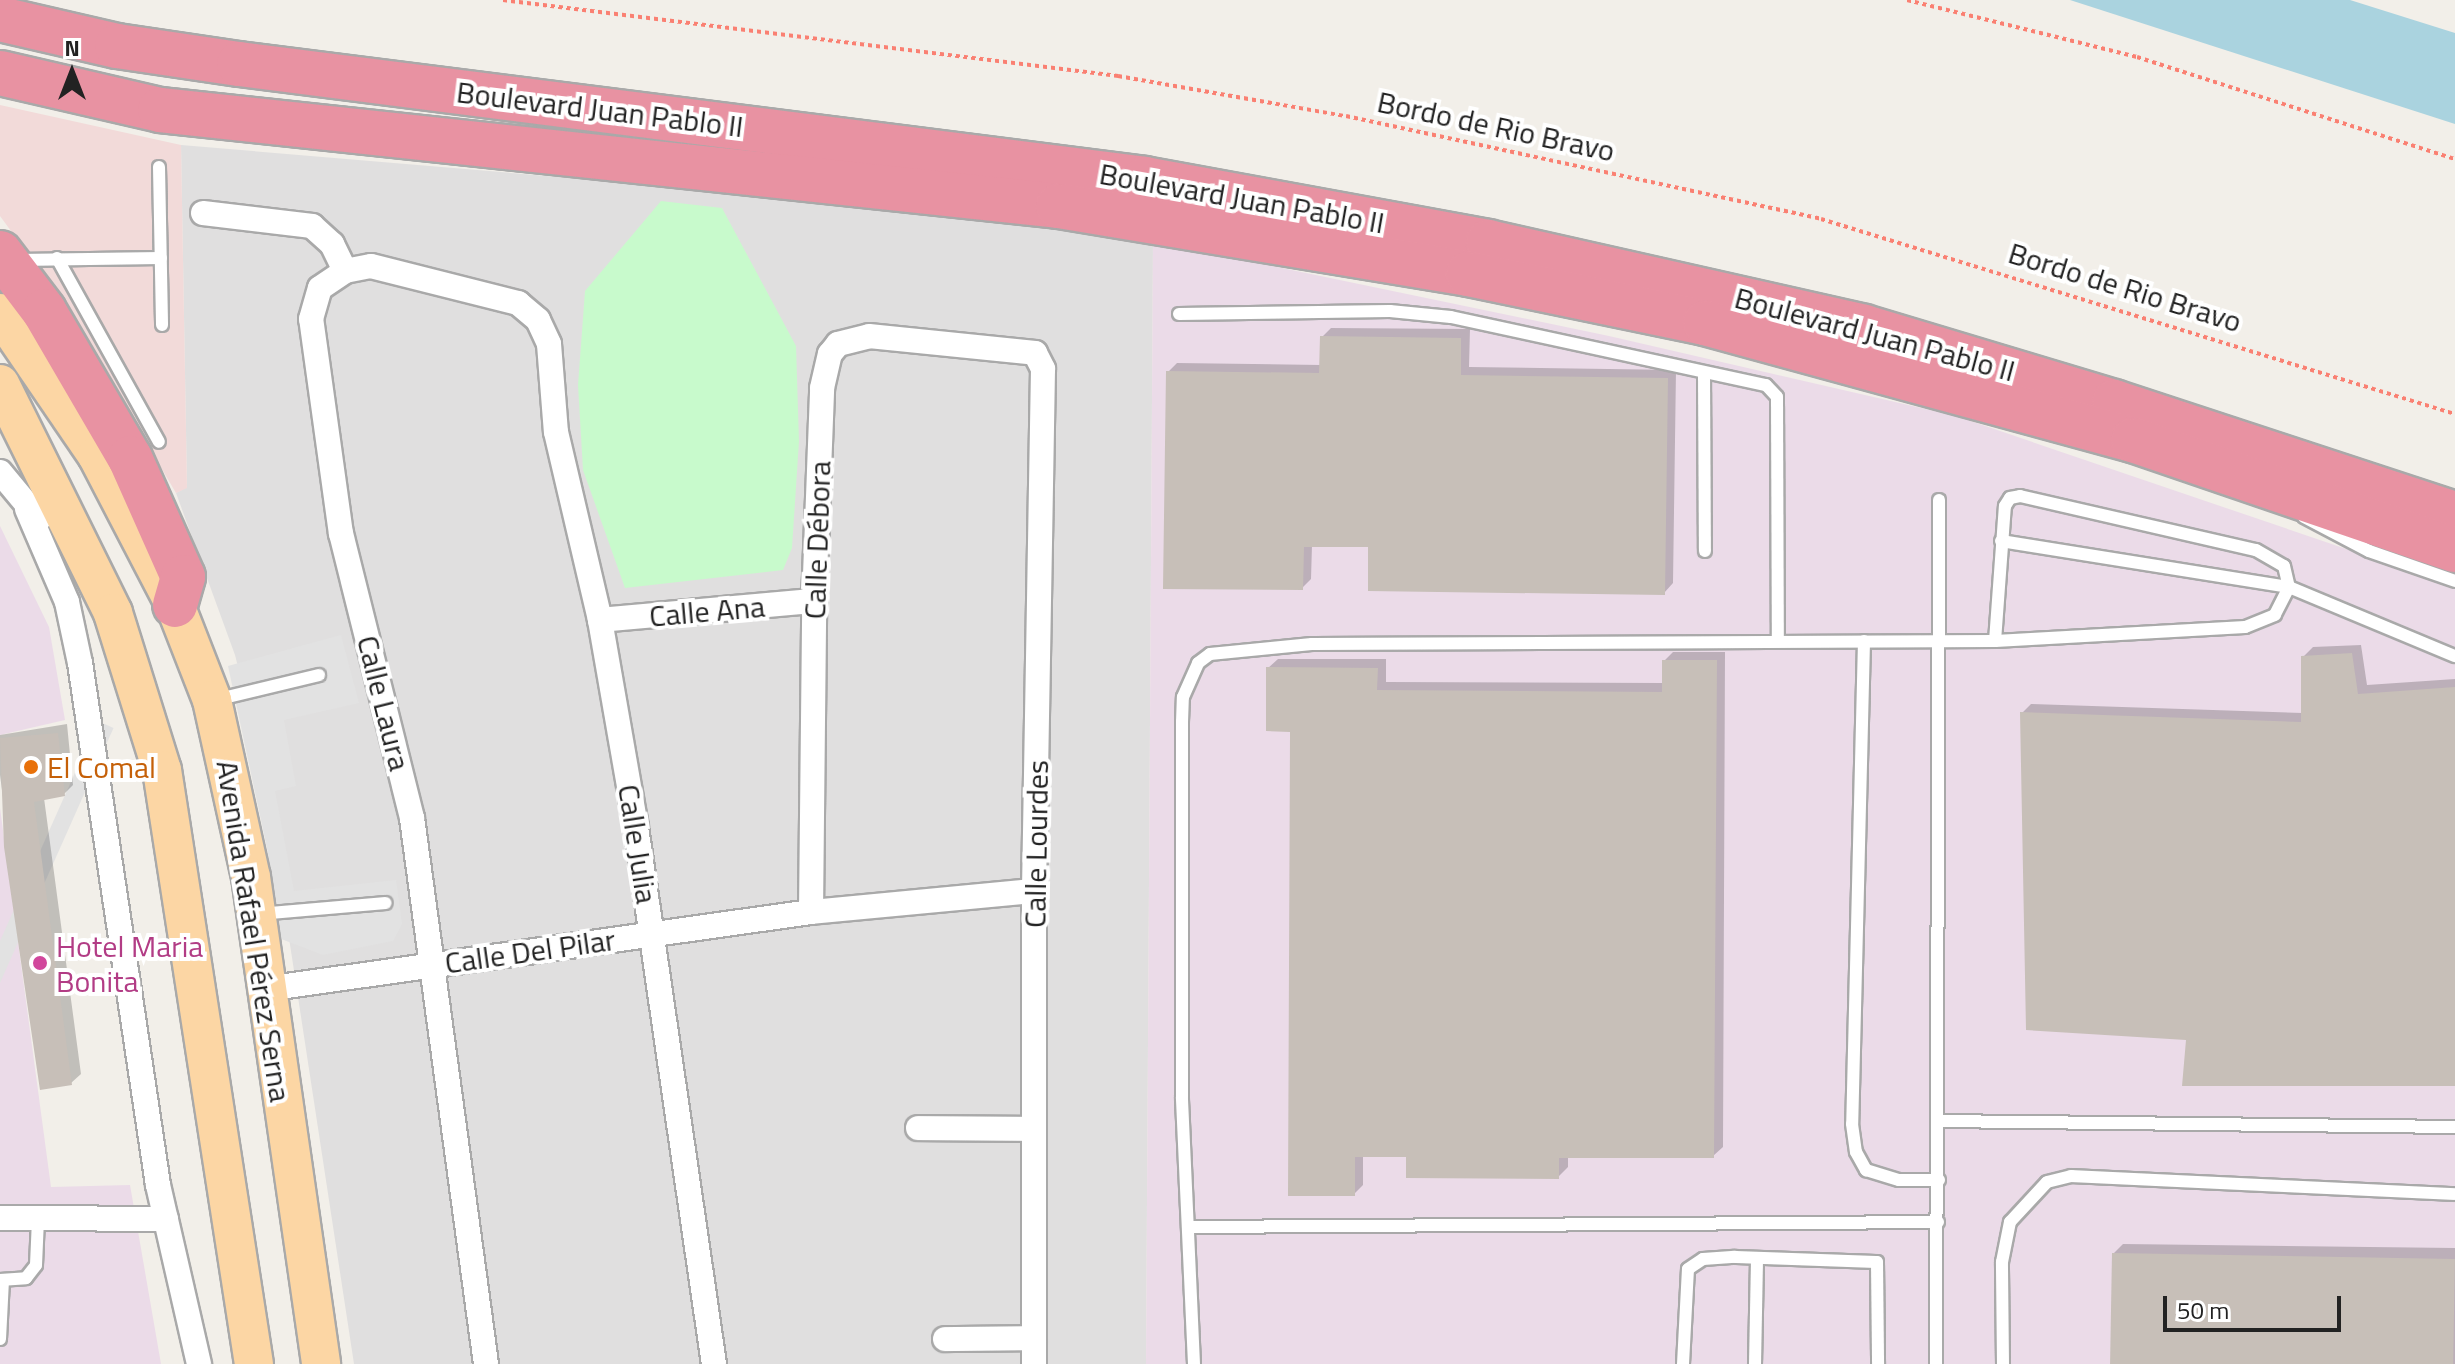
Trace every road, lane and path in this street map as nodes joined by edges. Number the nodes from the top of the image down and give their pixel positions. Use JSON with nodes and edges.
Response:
{"nodes":[{"id":1,"x":503,"y":0,"type":"edge"},
{"id":2,"x":1907,"y":0,"type":"edge"},
{"id":3,"x":0,"y":19,"type":"edge"},
{"id":4,"x":7,"y":78,"type":"edge"},
{"id":5,"x":2455,"y":159,"type":"edge"},
{"id":6,"x":159,"y":167,"type":"dead end"},
{"id":7,"x":203,"y":213,"type":"dead end"},
{"id":8,"x":3,"y":256,"type":"edge"},
{"id":9,"x":57,"y":258,"type":"junction"},
{"id":10,"x":161,"y":258,"type":"junction"},
{"id":11,"x":345,"y":271,"type":"junction"},
{"id":12,"x":0,"y":313,"type":"edge"},
{"id":13,"x":1179,"y":314,"type":"dead end"},
{"id":14,"x":162,"y":325,"type":"dead end"},
{"id":15,"x":1009,"y":351,"type":"joint"},
{"id":16,"x":1704,"y":374,"type":"junction"},
{"id":17,"x":0,"y":384,"type":"edge"},
{"id":18,"x":2455,"y":414,"type":"edge"},
{"id":19,"x":159,"y":442,"type":"dead end"},
{"id":20,"x":0,"y":472,"type":"edge"},
{"id":21,"x":2265,"y":484,"type":"junction"},
{"id":22,"x":1939,"y":500,"type":"dead end"},
{"id":23,"x":27,"y":509,"type":"junction"},
{"id":24,"x":2455,"y":514,"type":"edge"},
{"id":25,"x":2001,"y":541,"type":"junction"},
{"id":26,"x":2455,"y":550,"type":"edge"},
{"id":27,"x":1705,"y":551,"type":"dead end"},
{"id":28,"x":91,"y":563,"type":"junction"},
{"id":29,"x":2455,"y":581,"type":"edge"},
{"id":30,"x":2289,"y":587,"type":"junction"},
{"id":31,"x":814,"y":601,"type":"junction"},
{"id":32,"x":175,"y":605,"type":"junction"},
{"id":33,"x":600,"y":620,"type":"junction"},
{"id":34,"x":1778,"y":640,"type":"junction"},
{"id":35,"x":1864,"y":641,"type":"junction"},
{"id":36,"x":1995,"y":641,"type":"junction"},
{"id":37,"x":1938,"y":642,"type":"junction"},
{"id":38,"x":2455,"y":656,"type":"edge"},
{"id":39,"x":319,"y":675,"type":"dead end"},
{"id":40,"x":212,"y":700,"type":"junction"},
{"id":41,"x":1034,"y":891,"type":"junction"},
{"id":42,"x":386,"y":903,"type":"dead end"},
{"id":43,"x":811,"y":912,"type":"junction"},
{"id":44,"x":256,"y":914,"type":"junction"},
{"id":45,"x":651,"y":935,"type":"junction"},
{"id":46,"x":431,"y":964,"type":"junction"},
{"id":47,"x":265,"y":989,"type":"junction"},
{"id":48,"x":1937,"y":1121,"type":"junction"},
{"id":49,"x":2455,"y":1127,"type":"edge"},
{"id":50,"x":918,"y":1128,"type":"dead end"},
{"id":51,"x":1034,"y":1129,"type":"junction"},
{"id":52,"x":1939,"y":1180,"type":"junction"},
{"id":53,"x":2455,"y":1194,"type":"edge"},
{"id":54,"x":0,"y":1218,"type":"edge"},
{"id":55,"x":38,"y":1219,"type":"junction"},
{"id":56,"x":166,"y":1219,"type":"junction"},
{"id":57,"x":1938,"y":1222,"type":"junction"},
{"id":58,"x":1190,"y":1227,"type":"junction"},
{"id":59,"x":1757,"y":1258,"type":"junction"},
{"id":60,"x":1,"y":1280,"type":"edge"},
{"id":61,"x":1034,"y":1338,"type":"junction"},
{"id":62,"x":0,"y":1339,"type":"edge"},
{"id":63,"x":945,"y":1339,"type":"dead end"},
{"id":64,"x":199,"y":1364,"type":"edge"},
{"id":65,"x":254,"y":1364,"type":"edge"},
{"id":66,"x":321,"y":1364,"type":"edge"},
{"id":67,"x":486,"y":1364,"type":"edge"},
{"id":68,"x":714,"y":1364,"type":"edge"},
{"id":69,"x":1034,"y":1364,"type":"edge"},
{"id":70,"x":1194,"y":1364,"type":"edge"},
{"id":71,"x":1683,"y":1364,"type":"edge"},
{"id":72,"x":1755,"y":1364,"type":"edge"},
{"id":73,"x":1878,"y":1364,"type":"edge"},
{"id":74,"x":1936,"y":1364,"type":"edge"},
{"id":75,"x":2003,"y":1364,"type":"edge"}],
"edges":[{"from":1,"to":18,"type":"path","name":"Bordo de Rio Bravo"},
{"from":2,"to":5,"type":"path"},
{"from":3,"to":24,"type":"highway","name":"Boulevard Juan Pablo II"},
{"from":4,"to":21,"type":"highway","name":"Boulevard Juan Pablo II"},
{"from":6,"to":10,"type":"lane"},
{"from":7,"to":11,"type":"street"},
{"from":8,"to":9,"type":"lane"},
{"from":8,"to":32,"type":"highway"},
{"from":9,"to":10,"type":"lane"},
{"from":9,"to":19,"type":"lane"},
{"from":10,"to":14,"type":"lane"},
{"from":11,"to":33,"type":"street","name":"Calle Julia"},
{"from":11,"to":46,"type":"street","name":"Calle Laura"},
{"from":12,"to":32,"type":"main road","name":"Avenida Rafael Pérez Serna"},
{"from":13,"to":16,"type":"lane"},
{"from":15,"to":31,"type":"street","name":"Calle Débora"},
{"from":15,"to":41,"type":"street","name":"Calle Lourdes"},
{"from":16,"to":27,"type":"lane"},
{"from":16,"to":34,"type":"lane"},
{"from":17,"to":28,"type":"main road"},
{"from":20,"to":23,"type":"street"},
{"from":21,"to":26,"type":"highway","name":"Boulevard Juan Pablo II"},
{"from":21,"to":29,"type":"lane"},
{"from":22,"to":37,"type":"lane"},
{"from":23,"to":28,"type":"street"},
{"from":23,"to":56,"type":"street"},
{"from":25,"to":30,"type":"lane"},
{"from":25,"to":30,"type":"lane"},
{"from":25,"to":36,"type":"lane"},
{"from":28,"to":65,"type":"main road"},
{"from":30,"to":36,"type":"lane"},
{"from":30,"to":38,"type":"lane"},
{"from":31,"to":33,"type":"street","name":"Calle Ana"},
{"from":31,"to":43,"type":"street","name":"Calle Débora"},
{"from":32,"to":40,"type":"main road","name":"Avenida Rafael Pérez Serna"},
{"from":33,"to":45,"type":"street","name":"Calle Julia"},
{"from":34,"to":35,"type":"lane"},
{"from":34,"to":58,"type":"lane"},
{"from":35,"to":37,"type":"lane"},
{"from":35,"to":52,"type":"lane"},
{"from":36,"to":37,"type":"lane"},
{"from":37,"to":48,"type":"lane"},
{"from":39,"to":40,"type":"lane"},
{"from":40,"to":44,"type":"main road","name":"Avenida Rafael Pérez Serna"},
{"from":41,"to":43,"type":"street","name":"Calle Del Pilar"},
{"from":41,"to":51,"type":"street","name":"Calle Lourdes"},
{"from":42,"to":44,"type":"lane"},
{"from":43,"to":45,"type":"street","name":"Calle Del Pilar"},
{"from":44,"to":47,"type":"main road","name":"Avenida Rafael Pérez Serna"},
{"from":45,"to":46,"type":"street","name":"Calle Del Pilar"},
{"from":45,"to":68,"type":"street","name":"Calle Julia"},
{"from":46,"to":47,"type":"street","name":"Calle Del Pilar"},
{"from":46,"to":67,"type":"street","name":"Calle Laura"},
{"from":47,"to":66,"type":"main road","name":"Avenida Rafael Pérez Serna"},
{"from":48,"to":49,"type":"lane"},
{"from":48,"to":52,"type":"lane"},
{"from":50,"to":51,"type":"street"},
{"from":51,"to":61,"type":"street","name":"Calle Lourdes"},
{"from":52,"to":57,"type":"lane"},
{"from":53,"to":75,"type":"lane"},
{"from":54,"to":55,"type":"street"},
{"from":55,"to":56,"type":"street"},
{"from":55,"to":60,"type":"lane"},
{"from":56,"to":64,"type":"street"},
{"from":57,"to":58,"type":"lane"},
{"from":57,"to":74,"type":"lane"},
{"from":58,"to":70,"type":"lane"},
{"from":59,"to":71,"type":"lane"},
{"from":59,"to":72,"type":"lane"},
{"from":59,"to":73,"type":"lane"},
{"from":60,"to":62,"type":"lane"},
{"from":61,"to":63,"type":"street"},
{"from":61,"to":69,"type":"street","name":"Calle Lourdes"}]}
